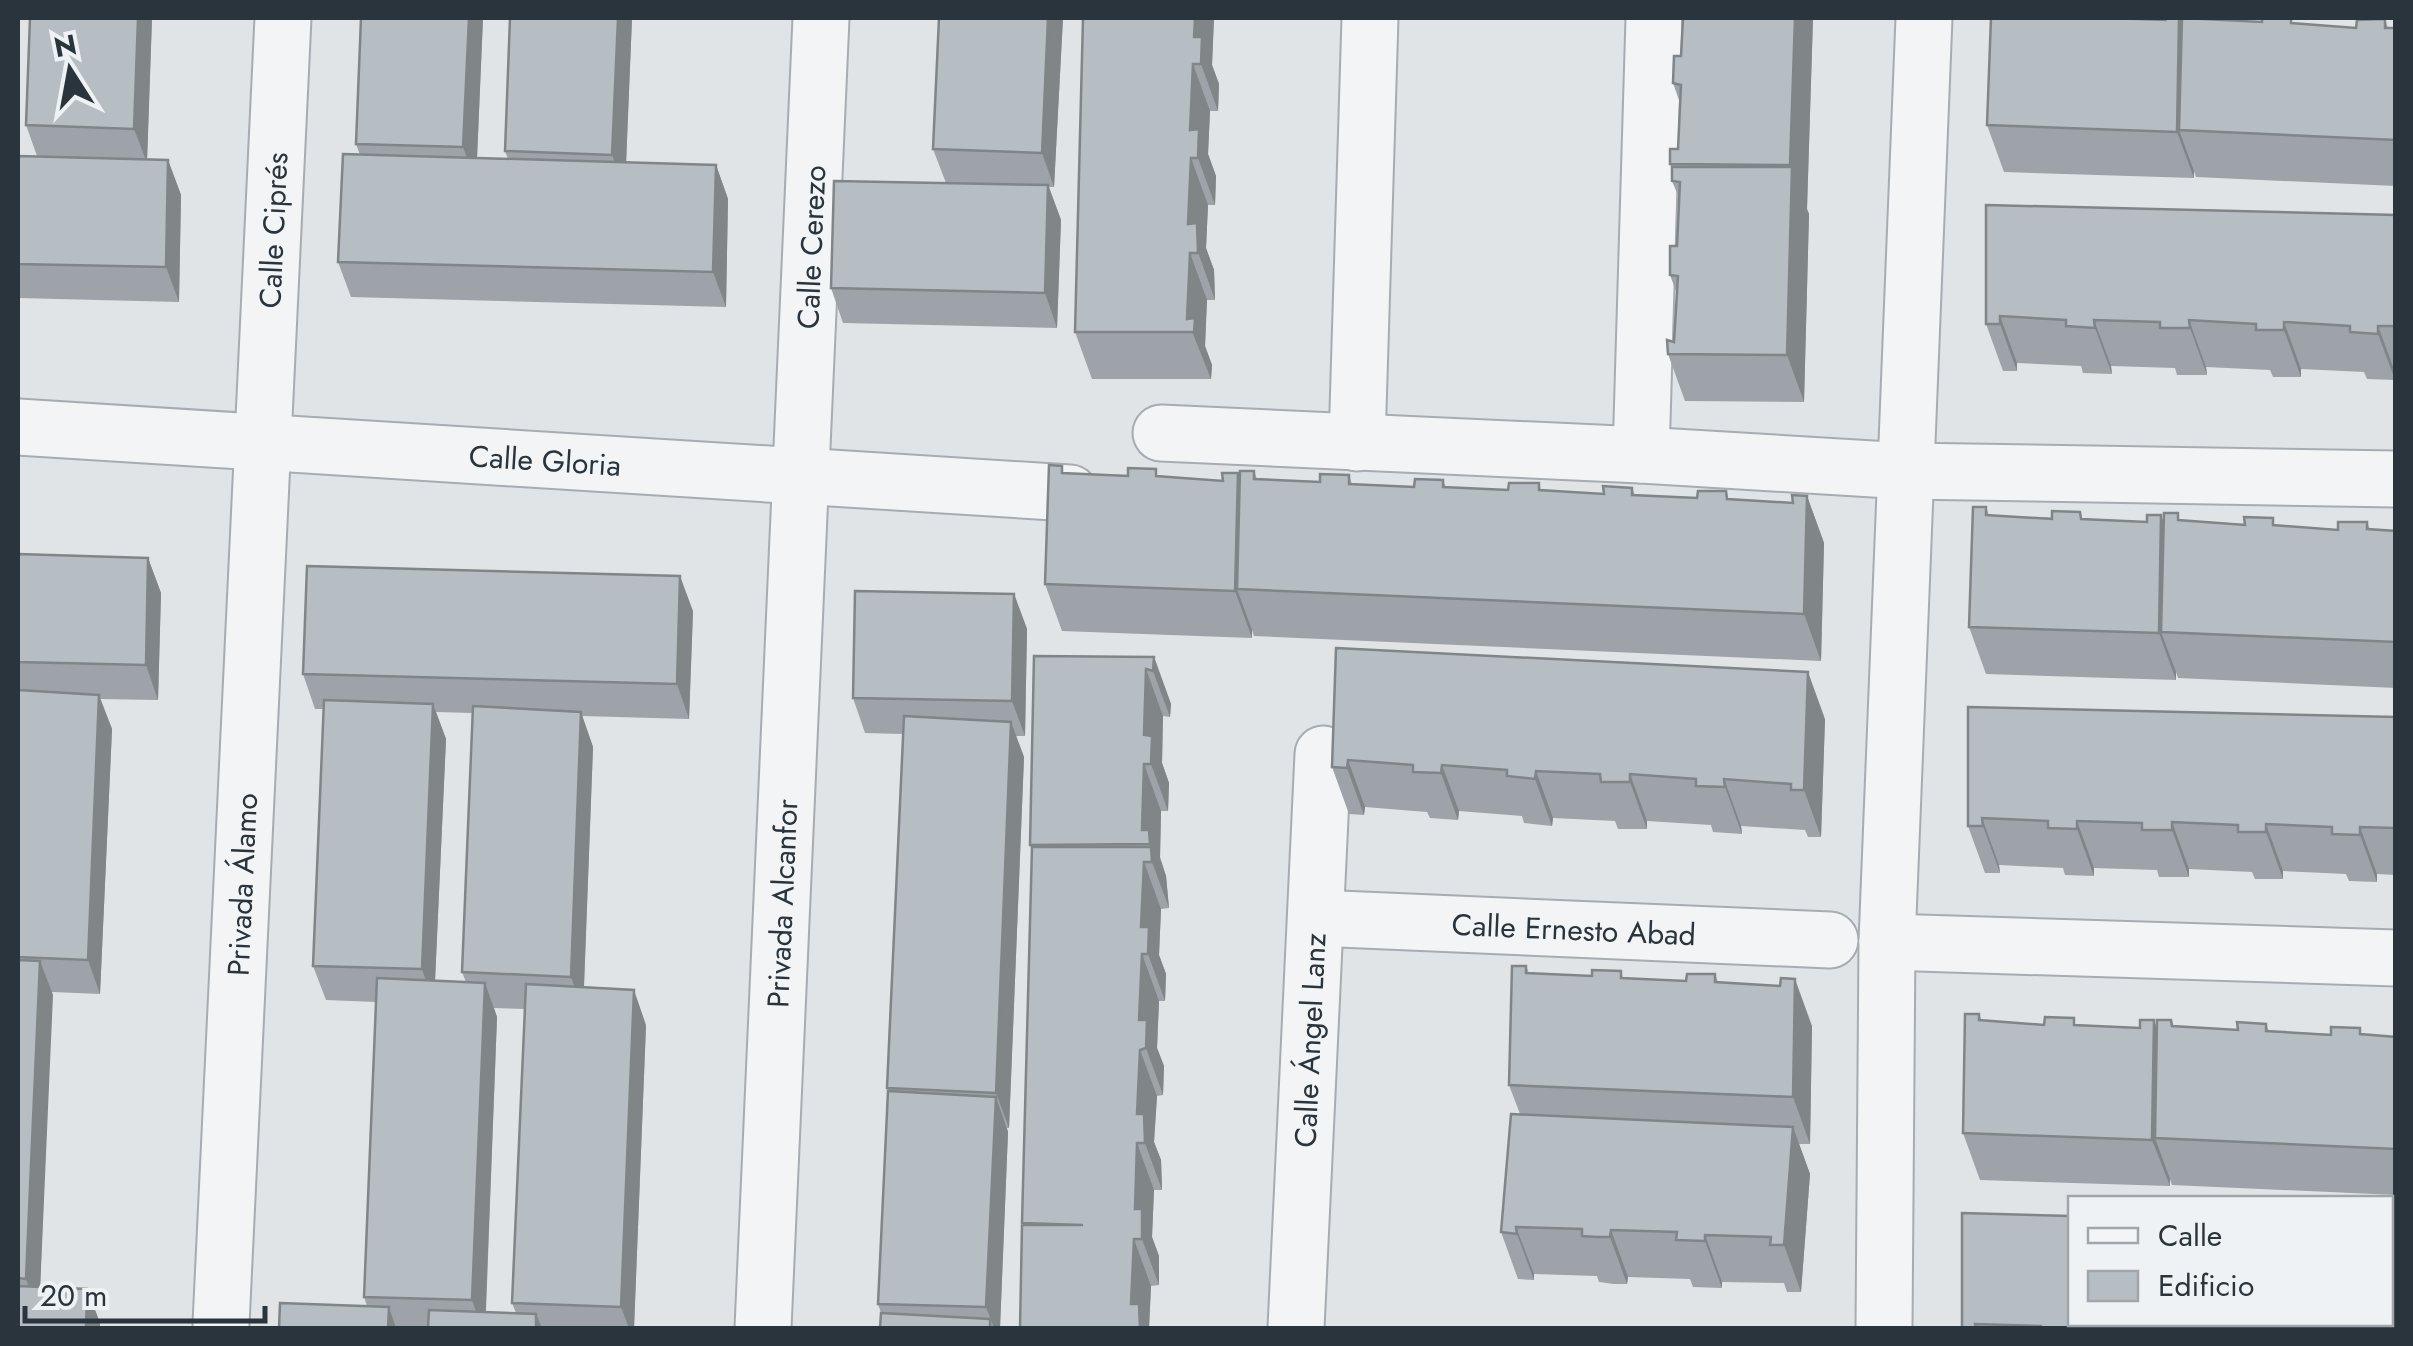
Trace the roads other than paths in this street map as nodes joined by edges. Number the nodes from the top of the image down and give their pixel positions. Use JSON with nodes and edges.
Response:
{"nodes":[{"id":1,"x":282,"y":18,"type":"edge"},
{"id":2,"x":820,"y":18,"type":"edge"},
{"id":3,"x":1370,"y":18,"type":"edge"},
{"id":4,"x":1654,"y":18,"type":"edge"},
{"id":5,"x":1924,"y":18,"type":"edge"},
{"id":6,"x":18,"y":427,"type":"edge"},
{"id":7,"x":1161,"y":433,"type":"dead end"},
{"id":8,"x":265,"y":442,"type":"junction"},
{"id":9,"x":1356,"y":443,"type":"junction"},
{"id":10,"x":1641,"y":455,"type":"junction"},
{"id":11,"x":1906,"y":471,"type":"junction"},
{"id":12,"x":802,"y":476,"type":"junction"},
{"id":13,"x":2396,"y":479,"type":"edge"},
{"id":14,"x":1070,"y":493,"type":"edge"},
{"id":15,"x":1324,"y":754,"type":"dead end"},
{"id":16,"x":1316,"y":918,"type":"junction"},
{"id":17,"x":1830,"y":940,"type":"dead end"},
{"id":18,"x":1887,"y":942,"type":"junction"},
{"id":19,"x":2396,"y":958,"type":"edge"},
{"id":20,"x":221,"y":1324,"type":"dead end"},
{"id":21,"x":762,"y":1328,"type":"edge"},
{"id":22,"x":1296,"y":1328,"type":"edge"},
{"id":23,"x":1884,"y":1328,"type":"edge"}],
"edges":[{"from":1,"to":8,"type":"street","name":"Calle Ciprés"},
{"from":2,"to":12,"type":"street","name":"Calle Cerezo"},
{"from":3,"to":9,"type":"street"},
{"from":4,"to":10,"type":"street"},
{"from":5,"to":11,"type":"street"},
{"from":6,"to":8,"type":"street","name":"Calle Gloria"},
{"from":7,"to":9,"type":"street"},
{"from":8,"to":12,"type":"street","name":"Calle Gloria"},
{"from":8,"to":20,"type":"street","name":"Privada Álamo"},
{"from":9,"to":10,"type":"street"},
{"from":10,"to":11,"type":"street"},
{"from":11,"to":13,"type":"street"},
{"from":11,"to":18,"type":"street"},
{"from":12,"to":14,"type":"street","name":"Calle Gloria"},
{"from":12,"to":21,"type":"street","name":"Privada Alcanfor"},
{"from":15,"to":16,"type":"street","name":"Calle Ángel Lanz"},
{"from":16,"to":17,"type":"street","name":"Calle Ernesto Abad"},
{"from":16,"to":22,"type":"street","name":"Calle Ángel Lanz"},
{"from":18,"to":19,"type":"street"},
{"from":18,"to":23,"type":"street"}]}
